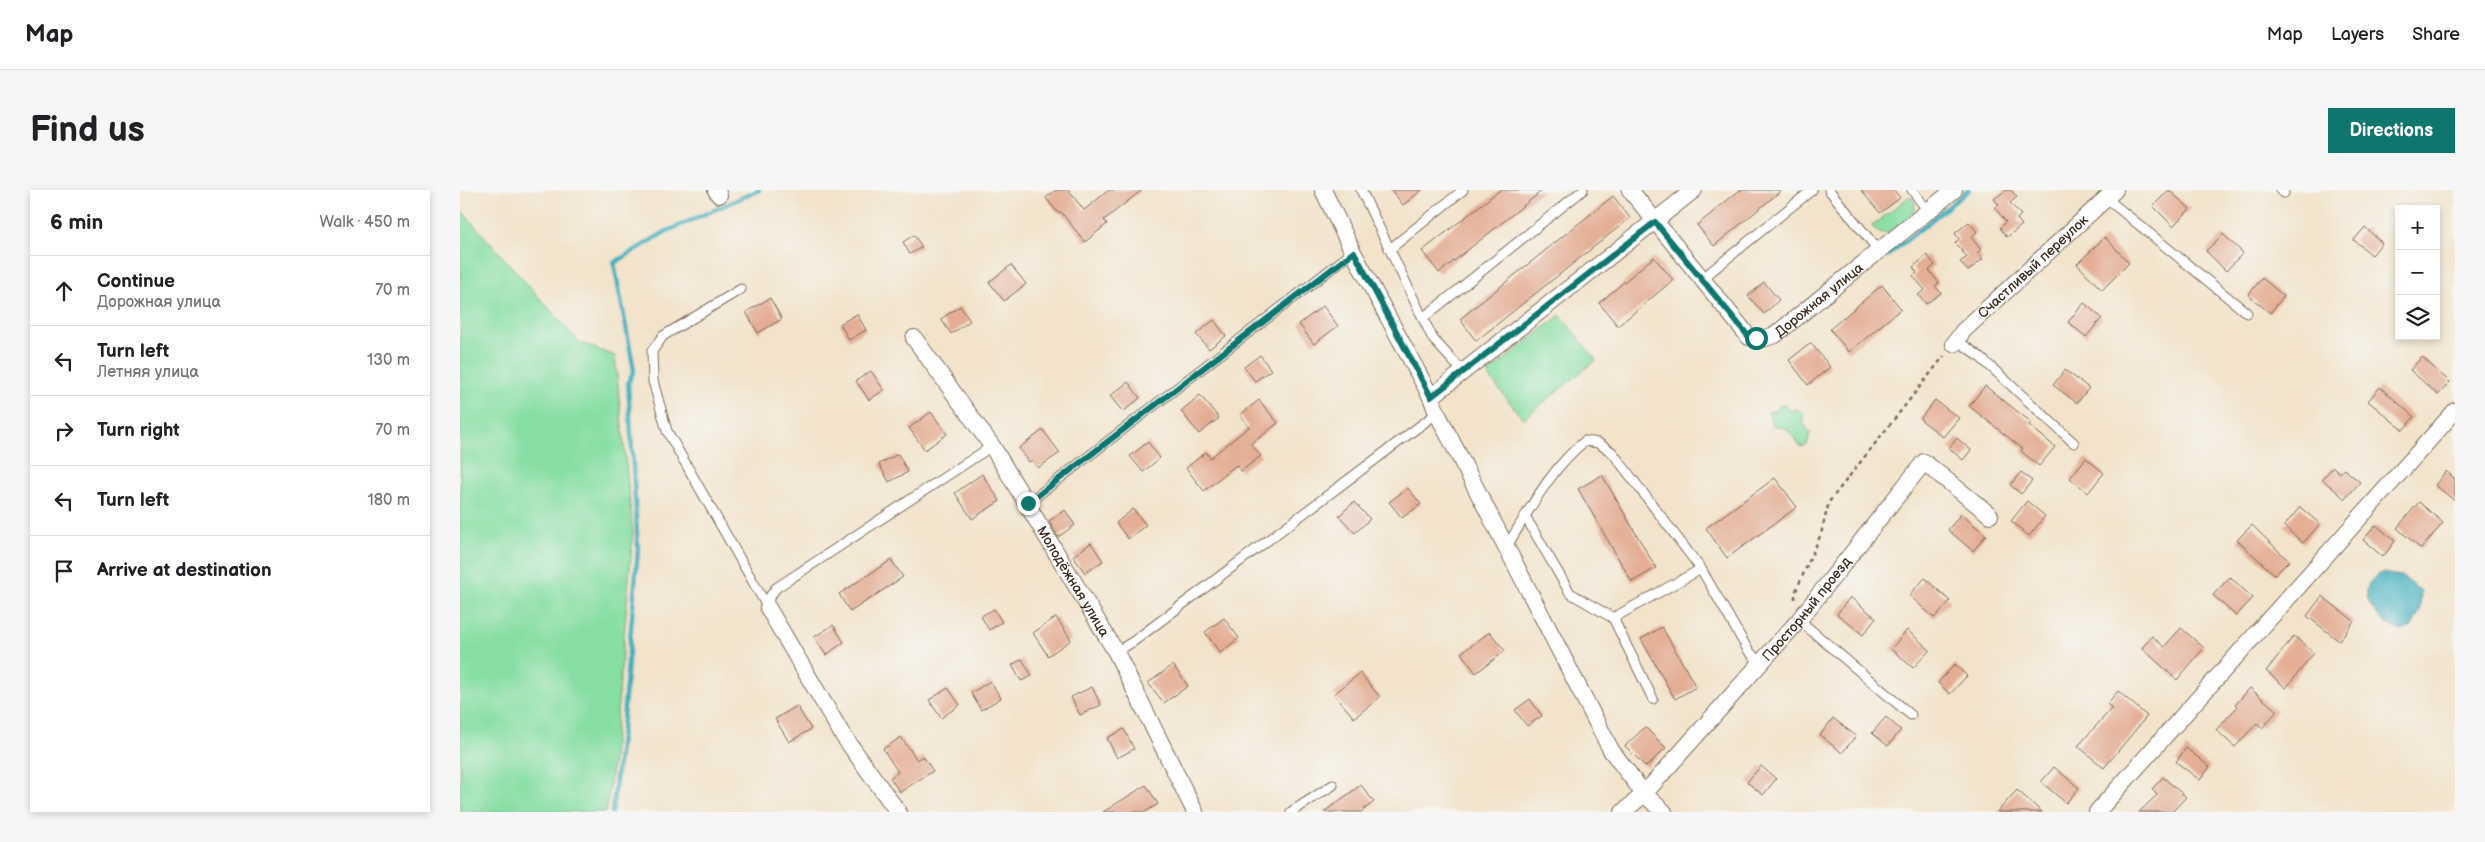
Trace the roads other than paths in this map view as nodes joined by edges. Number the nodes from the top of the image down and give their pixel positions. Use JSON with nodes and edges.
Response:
{"nodes":[{"id":1,"x":1323,"y":190,"type":"edge"},
{"id":2,"x":1362,"y":190,"type":"edge"},
{"id":3,"x":1463,"y":190,"type":"edge"},
{"id":4,"x":1583,"y":190,"type":"edge"},
{"id":5,"x":1630,"y":190,"type":"edge"},
{"id":6,"x":1694,"y":190,"type":"edge"},
{"id":7,"x":1812,"y":190,"type":"edge"},
{"id":8,"x":1829,"y":190,"type":"edge"},
{"id":9,"x":1912,"y":190,"type":"edge"},
{"id":10,"x":1954,"y":190,"type":"edge"},
{"id":11,"x":2111,"y":194,"type":"edge"},
{"id":12,"x":1928,"y":211,"type":"junction"},
{"id":13,"x":1655,"y":222,"type":"junction"},
{"id":14,"x":1390,"y":249,"type":"junction"},
{"id":15,"x":1879,"y":251,"type":"junction"},
{"id":16,"x":1354,"y":252,"type":"junction"},
{"id":17,"x":1703,"y":278,"type":"junction"},
{"id":18,"x":741,"y":289,"type":"dead end"},
{"id":19,"x":2247,"y":313,"type":"dead end"},
{"id":20,"x":1423,"y":318,"type":"junction"},
{"id":21,"x":914,"y":338,"type":"dead end"},
{"id":22,"x":1955,"y":342,"type":"joint"},
{"id":23,"x":1464,"y":373,"type":"junction"},
{"id":24,"x":1431,"y":397,"type":"junction"},
{"id":25,"x":2455,"y":411,"type":"edge"},
{"id":26,"x":1438,"y":413,"type":"junction"},
{"id":27,"x":2074,"y":443,"type":"dead end"},
{"id":28,"x":992,"y":446,"type":"junction"},
{"id":29,"x":1028,"y":503,"type":"junction"},
{"id":30,"x":1990,"y":515,"type":"dead end"},
{"id":31,"x":1524,"y":516,"type":"junction"},
{"id":32,"x":1507,"y":546,"type":"junction"},
{"id":33,"x":1701,"y":569,"type":"junction"},
{"id":34,"x":768,"y":608,"type":"junction"},
{"id":35,"x":1613,"y":618,"type":"junction"},
{"id":36,"x":1799,"y":620,"type":"junction"},
{"id":37,"x":1116,"y":652,"type":"junction"},
{"id":38,"x":1760,"y":663,"type":"junction"},
{"id":39,"x":1653,"y":699,"type":"dead end"},
{"id":40,"x":1911,"y":715,"type":"dead end"},
{"id":41,"x":1333,"y":785,"type":"dead end"},
{"id":42,"x":1644,"y":794,"type":"junction"},
{"id":43,"x":897,"y":812,"type":"edge"},
{"id":44,"x":1194,"y":812,"type":"edge"},
{"id":45,"x":1291,"y":812,"type":"edge"},
{"id":46,"x":1623,"y":812,"type":"edge"},
{"id":47,"x":1664,"y":812,"type":"edge"},
{"id":48,"x":2097,"y":812,"type":"edge"}],
"edges":[{"from":1,"to":16,"type":"street"},
{"from":2,"to":14,"type":"lane"},
{"from":3,"to":14,"type":"lane"},
{"from":4,"to":20,"type":"lane"},
{"from":5,"to":13,"type":"street","name":"Дорожная улица"},
{"from":6,"to":13,"type":"street"},
{"from":7,"to":17,"type":"lane"},
{"from":8,"to":15,"type":"lane"},
{"from":9,"to":12,"type":"lane"},
{"from":10,"to":12,"type":"street","name":"Дорожная улица"},
{"from":11,"to":19,"type":"lane"},
{"from":11,"to":22,"type":"street","name":"Счастливый переулок"},
{"from":12,"to":15,"type":"street","name":"Дорожная улица"},
{"from":13,"to":17,"type":"street","name":"Дорожная улица"},
{"from":13,"to":23,"type":"street"},
{"from":14,"to":20,"type":"lane"},
{"from":15,"to":17,"type":"street","name":"Дорожная улица"},
{"from":16,"to":24,"type":"street"},
{"from":16,"to":29,"type":"lane"},
{"from":18,"to":34,"type":"lane"},
{"from":20,"to":23,"type":"lane"},
{"from":21,"to":28,"type":"street","name":"Молодёжная улица"},
{"from":22,"to":27,"type":"lane"},
{"from":23,"to":24,"type":"street"},
{"from":24,"to":26,"type":"street"},
{"from":25,"to":48,"type":"street"},
{"from":26,"to":32,"type":"street"},
{"from":26,"to":37,"type":"lane"},
{"from":28,"to":29,"type":"street","name":"Молодёжная улица"},
{"from":28,"to":34,"type":"lane"},
{"from":29,"to":37,"type":"street","name":"Молодёжная улица"},
{"from":30,"to":36,"type":"street","name":"Просторный проезд"},
{"from":31,"to":32,"type":"lane"},
{"from":31,"to":33,"type":"lane"},
{"from":31,"to":35,"type":"lane"},
{"from":32,"to":42,"type":"street"},
{"from":33,"to":35,"type":"lane"},
{"from":33,"to":38,"type":"lane"},
{"from":34,"to":43,"type":"street"},
{"from":35,"to":39,"type":"lane"},
{"from":36,"to":38,"type":"street","name":"Просторный проезд"},
{"from":36,"to":40,"type":"lane"},
{"from":37,"to":44,"type":"street","name":"Молодёжная улица"},
{"from":38,"to":42,"type":"street","name":"Просторный проезд"},
{"from":41,"to":45,"type":"lane"},
{"from":42,"to":46,"type":"street","name":"Просторный проезд"},
{"from":42,"to":47,"type":"street"}]}
